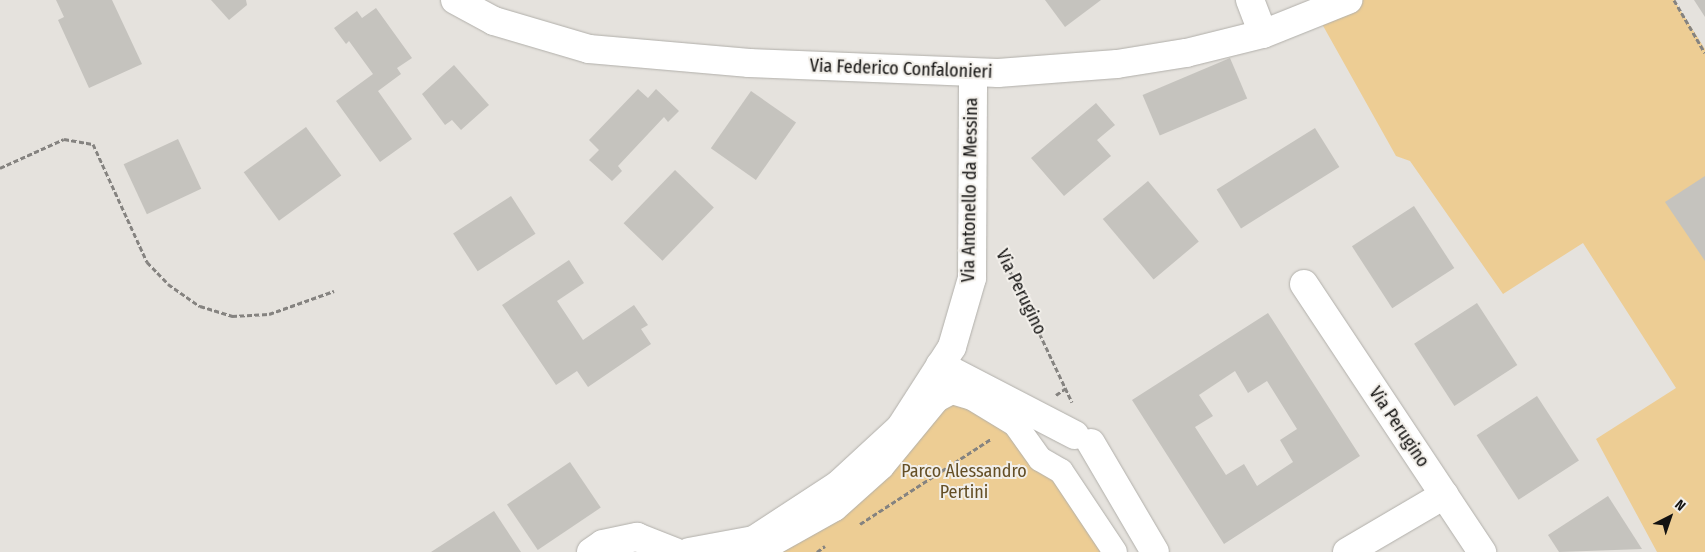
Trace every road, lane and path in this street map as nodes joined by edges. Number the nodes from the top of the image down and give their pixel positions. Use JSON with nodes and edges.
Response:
{"nodes":[{"id":1,"x":455,"y":0,"type":"edge"},
{"id":2,"x":1250,"y":0,"type":"edge"},
{"id":3,"x":1348,"y":0,"type":"edge"},
{"id":4,"x":1674,"y":0,"type":"edge"},
{"id":5,"x":1263,"y":34,"type":"junction"},
{"id":6,"x":1705,"y":53,"type":"edge"},
{"id":7,"x":973,"y":73,"type":"junction"},
{"id":8,"x":0,"y":168,"type":"edge"},
{"id":9,"x":996,"y":242,"type":"dead end"},
{"id":10,"x":1304,"y":284,"type":"dead end"},
{"id":11,"x":334,"y":291,"type":"dead end"},
{"id":12,"x":940,"y":365,"type":"junction"},
{"id":13,"x":1066,"y":388,"type":"junction"},
{"id":14,"x":1023,"y":418,"type":"junction"},
{"id":15,"x":1083,"y":439,"type":"junction"},
{"id":16,"x":1444,"y":496,"type":"junction"},
{"id":17,"x":858,"y":525,"type":"dead end"},
{"id":18,"x":833,"y":541,"type":"dead end"},
{"id":19,"x":592,"y":552,"type":"edge"},
{"id":20,"x":675,"y":552,"type":"edge"},
{"id":21,"x":689,"y":552,"type":"edge"},
{"id":22,"x":758,"y":552,"type":"edge"},
{"id":23,"x":817,"y":552,"type":"edge"},
{"id":24,"x":1115,"y":552,"type":"edge"},
{"id":25,"x":1155,"y":552,"type":"edge"},
{"id":26,"x":1347,"y":552,"type":"edge"},
{"id":27,"x":1482,"y":552,"type":"edge"}],
"edges":[{"from":1,"to":7,"type":"street","name":"Via Federico Confalonieri"},
{"from":2,"to":5,"type":"street"},
{"from":3,"to":5,"type":"street","name":"Via Federico Confalonieri"},
{"from":4,"to":6,"type":"path"},
{"from":5,"to":7,"type":"street","name":"Via Federico Confalonieri"},
{"from":7,"to":12,"type":"street","name":"Via Antonello da Messina"},
{"from":8,"to":11,"type":"path"},
{"from":9,"to":13,"type":"path","name":"Via Perugino"},
{"from":10,"to":16,"type":"street","name":"Via Perugino"},
{"from":12,"to":14,"type":"street"},
{"from":12,"to":21,"type":"street","name":"Via Antonello da Messina"},
{"from":13,"to":14,"type":"path"},
{"from":13,"to":15,"type":"path","name":"Via Perugino"},
{"from":14,"to":15,"type":"street"},
{"from":14,"to":17,"type":"path"},
{"from":14,"to":22,"type":"street"},
{"from":14,"to":24,"type":"street"},
{"from":15,"to":25,"type":"street"},
{"from":16,"to":26,"type":"street"},
{"from":16,"to":27,"type":"street","name":"Via Perugino"},
{"from":18,"to":23,"type":"path"},
{"from":19,"to":20,"type":"street"}]}
